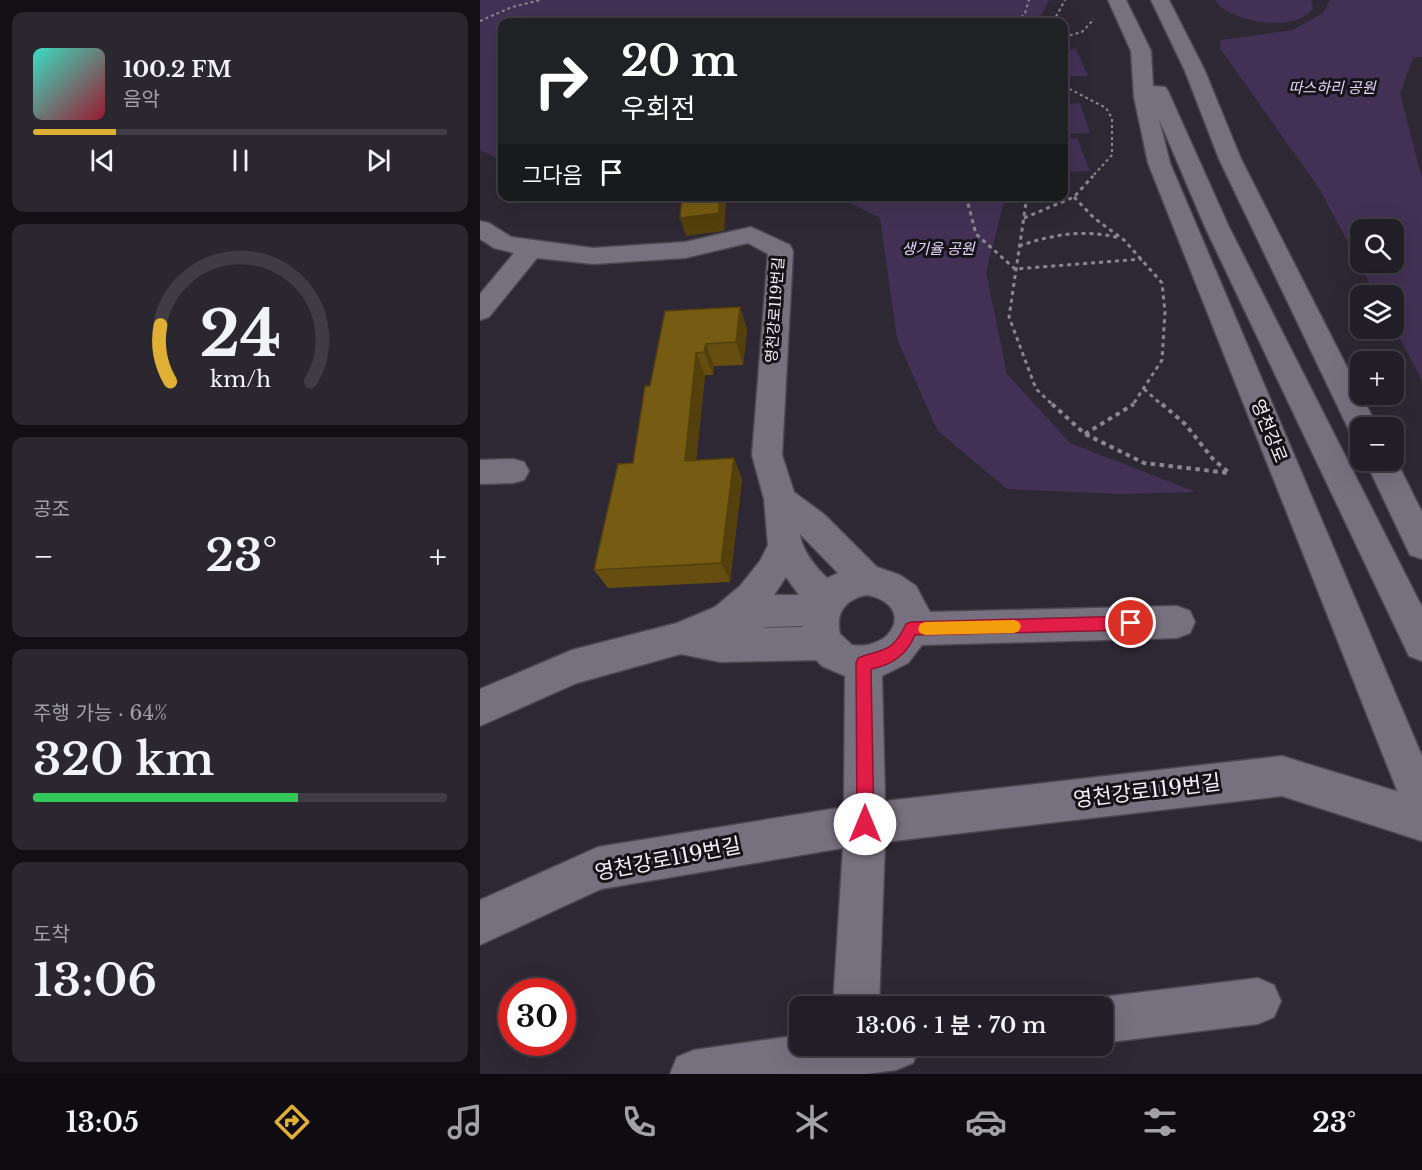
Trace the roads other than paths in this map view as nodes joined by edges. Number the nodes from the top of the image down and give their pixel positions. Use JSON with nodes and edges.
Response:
{"nodes":[{"id":1,"x":1117,"y":0,"type":"edge"},
{"id":2,"x":1160,"y":0,"type":"edge"},
{"id":3,"x":1141,"y":51,"type":"junction"},
{"id":4,"x":480,"y":228,"type":"edge"},
{"id":5,"x":531,"y":249,"type":"junction"},
{"id":6,"x":480,"y":310,"type":"edge"},
{"id":7,"x":1358,"y":417,"type":"edge"},
{"id":8,"x":513,"y":471,"type":"dead end"},
{"id":9,"x":1385,"y":471,"type":"edge"},
{"id":10,"x":480,"y":472,"type":"edge"},
{"id":11,"x":780,"y":499,"type":"junction"},
{"id":12,"x":785,"y":545,"type":"junction"},
{"id":13,"x":1422,"y":545,"type":"edge"},
{"id":14,"x":867,"y":580,"type":"junction"},
{"id":15,"x":727,"y":618,"type":"junction"},
{"id":16,"x":825,"y":618,"type":"junction"},
{"id":17,"x":1177,"y":622,"type":"dead end"},
{"id":18,"x":911,"y":629,"type":"junction"},
{"id":19,"x":681,"y":638,"type":"junction"},
{"id":20,"x":1422,"y":644,"type":"edge"},
{"id":21,"x":863,"y":663,"type":"junction"},
{"id":22,"x":480,"y":708,"type":"edge"},
{"id":23,"x":1422,"y":804,"type":"edge"},
{"id":24,"x":1422,"y":820,"type":"edge"},
{"id":25,"x":865,"y":824,"type":"junction"},
{"id":26,"x":480,"y":923,"type":"edge"},
{"id":27,"x":863,"y":996,"type":"edge"},
{"id":28,"x":1258,"y":1002,"type":"dead end"},
{"id":29,"x":1113,"y":1019,"type":"edge"},
{"id":30,"x":795,"y":1056,"type":"edge"},
{"id":31,"x":694,"y":1074,"type":"edge"}],
"edges":[{"from":1,"to":3,"type":"street","name":"영천강로"},
{"from":2,"to":7,"type":"street"},
{"from":3,"to":20,"type":"street","name":"영천강로"},
{"from":3,"to":23,"type":"street","name":"영천강로"},
{"from":4,"to":5,"type":"street","name":"영천강로119번길"},
{"from":5,"to":6,"type":"street"},
{"from":5,"to":11,"type":"street","name":"영천강로119번길"},
{"from":8,"to":10,"type":"street"},
{"from":9,"to":13,"type":"street"},
{"from":11,"to":12,"type":"street","name":"영천강로119번길"},
{"from":11,"to":14,"type":"street"},
{"from":12,"to":15,"type":"street"},
{"from":12,"to":16,"type":"street","name":"영천강로119번길"},
{"from":14,"to":16,"type":"street"},
{"from":14,"to":18,"type":"street"},
{"from":15,"to":16,"type":"street"},
{"from":15,"to":19,"type":"street"},
{"from":16,"to":19,"type":"street"},
{"from":16,"to":21,"type":"street"},
{"from":17,"to":18,"type":"street"},
{"from":18,"to":21,"type":"street"},
{"from":19,"to":22,"type":"street"},
{"from":21,"to":25,"type":"street"},
{"from":24,"to":25,"type":"street","name":"영천강로119번길"},
{"from":25,"to":26,"type":"street","name":"영천강로119번길"},
{"from":25,"to":27,"type":"street"},
{"from":28,"to":29,"type":"street"},
{"from":30,"to":31,"type":"street"}]}
